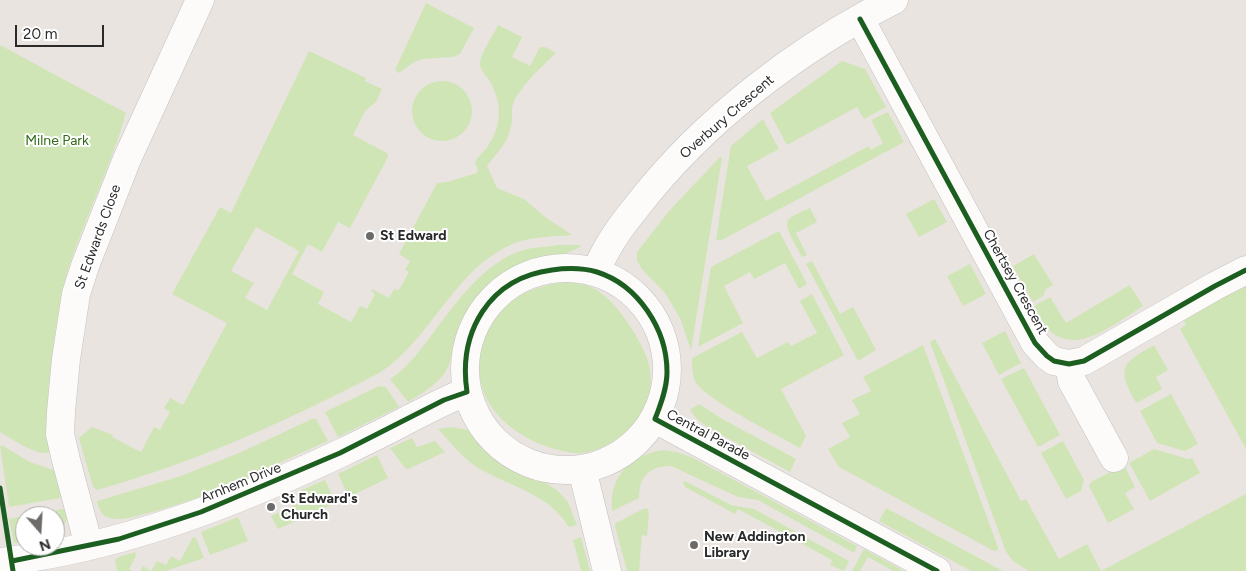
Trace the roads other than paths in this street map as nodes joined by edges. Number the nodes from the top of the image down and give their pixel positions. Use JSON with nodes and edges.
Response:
{"nodes":[{"id":1,"x":200,"y":0,"type":"edge"},
{"id":2,"x":894,"y":0,"type":"edge"},
{"id":3,"x":862,"y":11,"type":"edge"},
{"id":4,"x":1246,"y":270,"type":"edge"},
{"id":5,"x":596,"y":272,"type":"junction"},
{"id":6,"x":1069,"y":364,"type":"junction"},
{"id":7,"x":467,"y":392,"type":"junction"},
{"id":8,"x":655,"y":419,"type":"junction"},
{"id":9,"x":1114,"y":458,"type":"dead end"},
{"id":10,"x":582,"y":468,"type":"junction"},
{"id":11,"x":89,"y":546,"type":"junction"},
{"id":12,"x":8,"y":565,"type":"edge"},
{"id":13,"x":607,"y":571,"type":"edge"},
{"id":14,"x":937,"y":571,"type":"edge"}],
"edges":[{"from":1,"to":11,"type":"street","name":"St Edwards Close"},
{"from":2,"to":3,"type":"street","name":"Overbury Crescent"},
{"from":3,"to":5,"type":"street","name":"Overbury Crescent"},
{"from":3,"to":6,"type":"street","name":"Chertsey Crescent"},
{"from":4,"to":6,"type":"street"},
{"from":5,"to":7,"type":"street","name":"Central Parade"},
{"from":5,"to":8,"type":"street","name":"Central Parade"},
{"from":6,"to":9,"type":"street"},
{"from":7,"to":10,"type":"street","name":"Central Parade"},
{"from":7,"to":11,"type":"street","name":"Arnhem Drive"},
{"from":8,"to":10,"type":"street","name":"Central Parade"},
{"from":8,"to":14,"type":"street","name":"Central Parade"},
{"from":10,"to":13,"type":"street"},
{"from":11,"to":12,"type":"street","name":"Arnhem Drive"}]}
